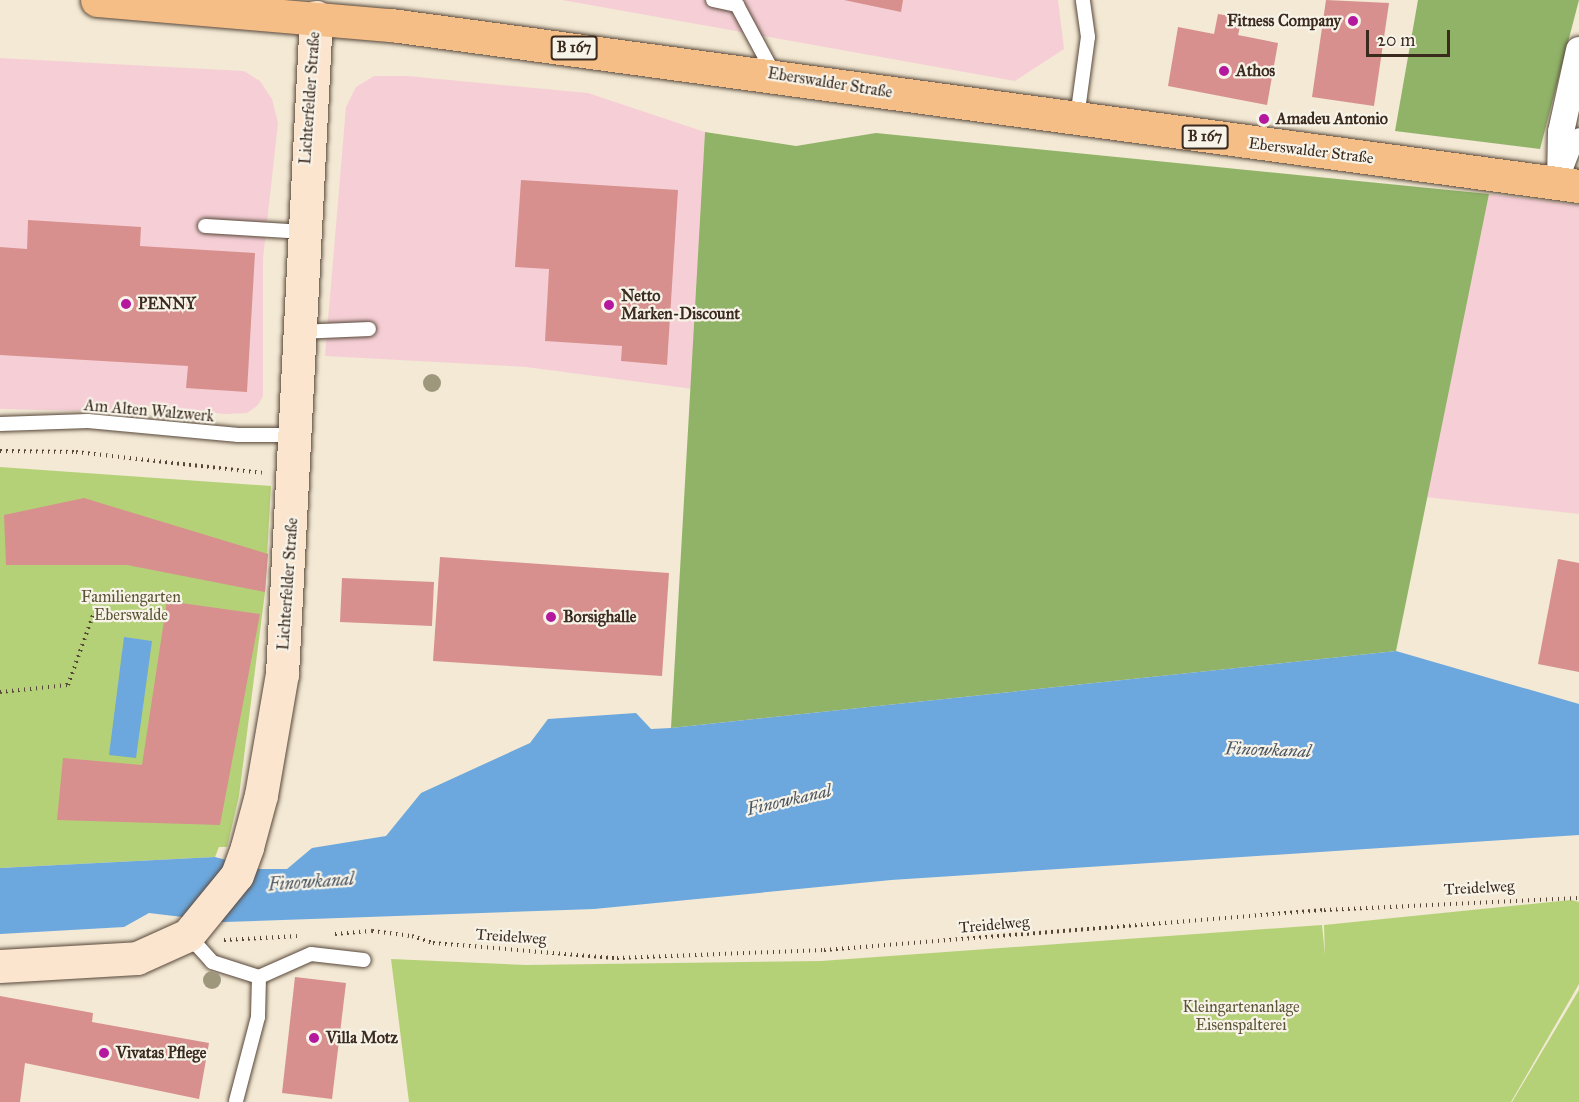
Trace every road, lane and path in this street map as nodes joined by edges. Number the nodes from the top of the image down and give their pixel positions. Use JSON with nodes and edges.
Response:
{"nodes":[{"id":1,"x":97,"y":0,"type":"edge"},
{"id":2,"x":713,"y":0,"type":"edge"},
{"id":3,"x":1083,"y":0,"type":"edge"},
{"id":4,"x":316,"y":8,"type":"edge"},
{"id":5,"x":1579,"y":50,"type":"edge"},
{"id":6,"x":774,"y":74,"type":"junction"},
{"id":7,"x":1077,"y":120,"type":"junction"},
{"id":8,"x":1579,"y":135,"type":"edge"},
{"id":9,"x":1570,"y":184,"type":"edge"},
{"id":10,"x":205,"y":226,"type":"dead end"},
{"id":11,"x":302,"y":232,"type":"junction"},
{"id":12,"x":369,"y":329,"type":"dead end"},
{"id":13,"x":299,"y":332,"type":"junction"},
{"id":14,"x":0,"y":424,"type":"edge"},
{"id":15,"x":296,"y":435,"type":"junction"},
{"id":16,"x":0,"y":451,"type":"edge"},
{"id":17,"x":295,"y":477,"type":"junction"},
{"id":18,"x":93,"y":615,"type":"dead end"},
{"id":19,"x":0,"y":692,"type":"edge"},
{"id":20,"x":1579,"y":898,"type":"edge"},
{"id":21,"x":188,"y":935,"type":"junction"},
{"id":22,"x":412,"y":936,"type":"dead end"},
{"id":23,"x":364,"y":960,"type":"dead end"},
{"id":24,"x":0,"y":966,"type":"edge"},
{"id":25,"x":259,"y":977,"type":"junction"},
{"id":26,"x":236,"y":1101,"type":"edge"}],
"edges":[{"from":1,"to":4,"type":"main road","name":"Eberswalder Straße","number":"B 167"},
{"from":2,"to":6,"type":"lane"},
{"from":3,"to":7,"type":"lane"},
{"from":4,"to":6,"type":"main road","name":"Eberswalder Straße","number":"B 167"},
{"from":4,"to":11,"type":"main road","name":"Lichterfelder Straße"},
{"from":5,"to":9,"type":"street"},
{"from":6,"to":7,"type":"main road","name":"Eberswalder Straße","number":"B 167"},
{"from":7,"to":9,"type":"main road","name":"Eberswalder Straße","number":"B 167"},
{"from":8,"to":9,"type":"lane"},
{"from":10,"to":11,"type":"lane"},
{"from":11,"to":13,"type":"main road","name":"Lichterfelder Straße"},
{"from":12,"to":13,"type":"lane"},
{"from":13,"to":15,"type":"main road","name":"Lichterfelder Straße"},
{"from":14,"to":15,"type":"lane","name":"Am Alten Walzwerk"},
{"from":15,"to":17,"type":"main road","name":"Lichterfelder Straße"},
{"from":16,"to":17,"type":"path"},
{"from":17,"to":21,"type":"main road","name":"Lichterfelder Straße"},
{"from":18,"to":19,"type":"path"},
{"from":20,"to":22,"type":"path","name":"Treidelweg"},
{"from":21,"to":24,"type":"main road","name":"Lichterfelder Straße"},
{"from":21,"to":25,"type":"lane"},
{"from":23,"to":25,"type":"lane"},
{"from":25,"to":26,"type":"lane"}]}
